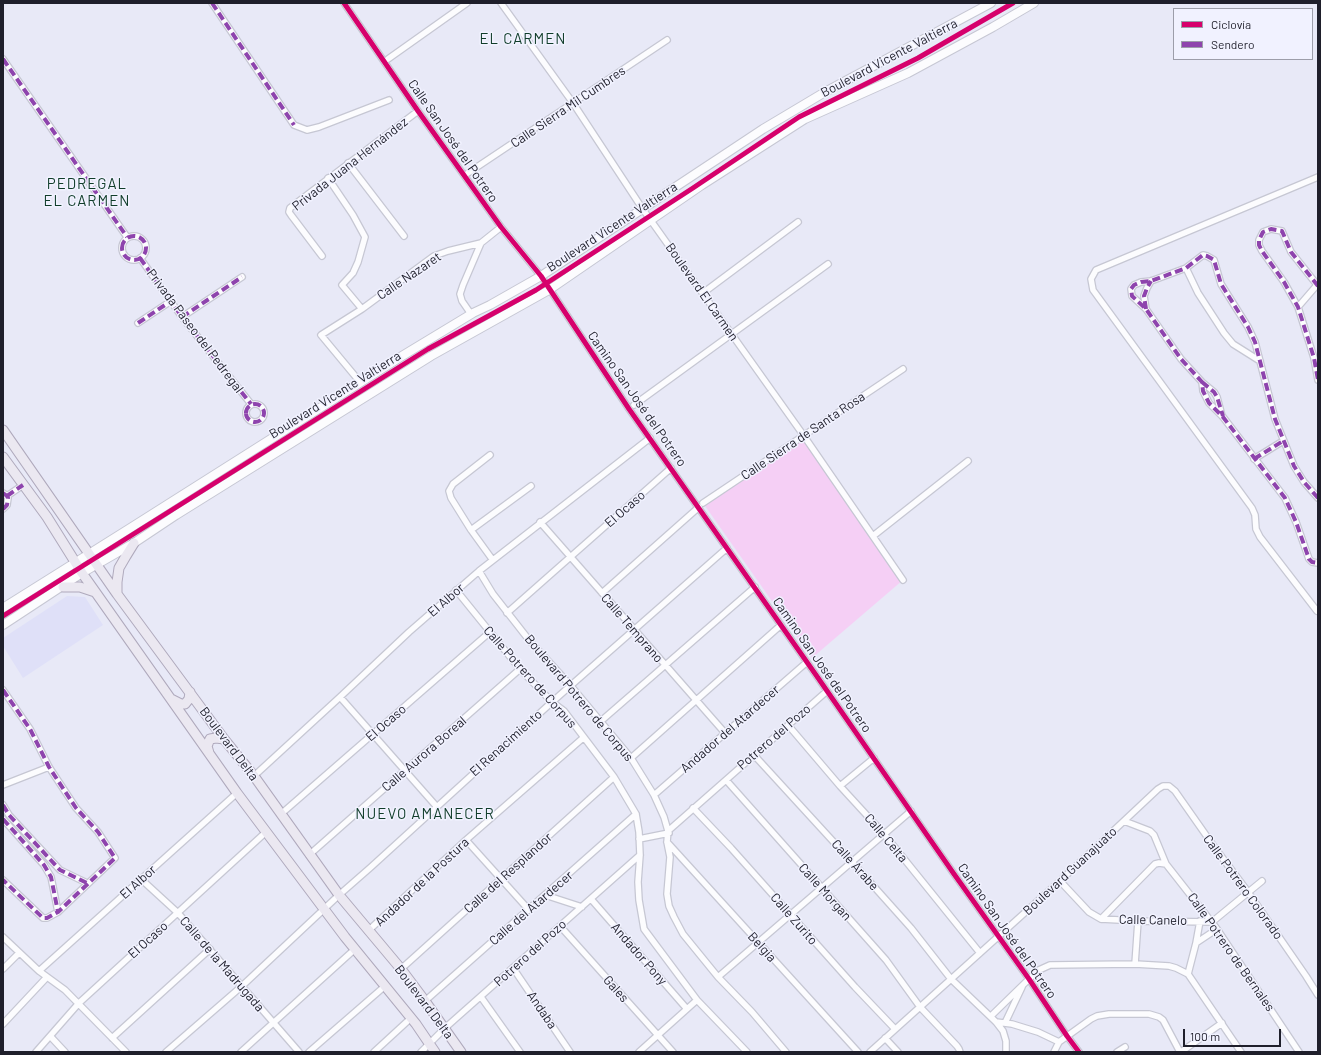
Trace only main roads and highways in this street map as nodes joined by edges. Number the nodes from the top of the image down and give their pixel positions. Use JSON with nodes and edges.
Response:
{"nodes":[{"id":1,"x":991,"y":3,"type":"edge"},
{"id":2,"x":1034,"y":3,"type":"edge"},
{"id":3,"x":3,"y":430,"type":"edge"},
{"id":4,"x":3,"y":457,"type":"edge"},
{"id":5,"x":58,"y":510,"type":"junction"},
{"id":6,"x":47,"y":517,"type":"junction"},
{"id":7,"x":134,"y":543,"type":"junction"},
{"id":8,"x":90,"y":554,"type":"junction"},
{"id":9,"x":75,"y":563,"type":"junction"},
{"id":10,"x":97,"y":565,"type":"junction"},
{"id":11,"x":82,"y":573,"type":"junction"},
{"id":12,"x":63,"y":587,"type":"junction"},
{"id":13,"x":95,"y":592,"type":"junction"},
{"id":14,"x":117,"y":594,"type":"junction"},
{"id":15,"x":3,"y":608,"type":"edge"},
{"id":16,"x":3,"y":626,"type":"edge"},
{"id":17,"x":190,"y":692,"type":"junction"},
{"id":18,"x":170,"y":698,"type":"junction"},
{"id":19,"x":224,"y":739,"type":"junction"},
{"id":20,"x":209,"y":753,"type":"junction"},
{"id":21,"x":432,"y":1048,"type":"edge"},
{"id":22,"x":461,"y":1052,"type":"edge"}],
"edges":[{"from":1,"to":8,"type":"main road","name":"Boulevard Vicente Valtierra"},
{"from":2,"to":7,"type":"main road","name":"Boulevard Vicente Valtierra"},
{"from":3,"to":5,"type":"main road","name":"Boulevard Delta"},
{"from":4,"to":6,"type":"main road","name":"Boulevard Delta"},
{"from":5,"to":6,"type":"main road"},
{"from":5,"to":8,"type":"main road","name":"Boulevard Delta"},
{"from":6,"to":9,"type":"main road","name":"Boulevard Delta"},
{"from":7,"to":10,"type":"main road","name":"Boulevard Vicente Valtierra"},
{"from":7,"to":14,"type":"main road"},
{"from":8,"to":9,"type":"main road","name":"Boulevard Vicente Valtierra"},
{"from":8,"to":10,"type":"main road","name":"Boulevard Delta"},
{"from":9,"to":11,"type":"main road","name":"Boulevard Delta"},
{"from":9,"to":15,"type":"main road","name":"Boulevard Vicente Valtierra"},
{"from":10,"to":11,"type":"main road","name":"Boulevard Vicente Valtierra"},
{"from":10,"to":14,"type":"main road","name":"Boulevard Delta"},
{"from":11,"to":12,"type":"main road","name":"Boulevard Vicente Valtierra"},
{"from":11,"to":13,"type":"main road","name":"Boulevard Delta"},
{"from":12,"to":13,"type":"main road"},
{"from":12,"to":16,"type":"main road","name":"Boulevard Vicente Valtierra"},
{"from":13,"to":18,"type":"main road","name":"Boulevard Delta"},
{"from":14,"to":17,"type":"main road","name":"Boulevard Delta"},
{"from":17,"to":18,"type":"main road"},
{"from":17,"to":19,"type":"main road","name":"Boulevard Delta"},
{"from":18,"to":20,"type":"main road","name":"Boulevard Delta"},
{"from":19,"to":20,"type":"main road"},
{"from":19,"to":22,"type":"main road","name":"Boulevard Delta"},
{"from":20,"to":21,"type":"main road","name":"Boulevard Delta"}]}
